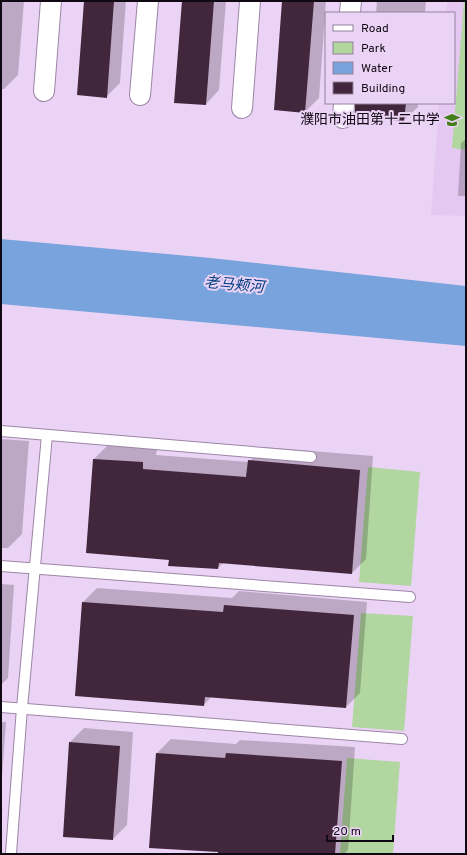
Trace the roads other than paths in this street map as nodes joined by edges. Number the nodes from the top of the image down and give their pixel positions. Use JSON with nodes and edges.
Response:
{"nodes":[{"id":1,"x":52,"y":1,"type":"edge"},
{"id":2,"x":148,"y":1,"type":"edge"},
{"id":3,"x":250,"y":1,"type":"edge"},
{"id":4,"x":350,"y":1,"type":"edge"},
{"id":5,"x":350,"y":12,"type":"edge"},
{"id":6,"x":44,"y":91,"type":"dead end"},
{"id":7,"x":140,"y":95,"type":"dead end"},
{"id":8,"x":242,"y":108,"type":"dead end"},
{"id":9,"x":1,"y":431,"type":"edge"},
{"id":10,"x":47,"y":435,"type":"junction"},
{"id":11,"x":311,"y":457,"type":"dead end"},
{"id":12,"x":1,"y":566,"type":"edge"},
{"id":13,"x":36,"y":569,"type":"junction"},
{"id":14,"x":410,"y":597,"type":"dead end"},
{"id":15,"x":1,"y":706,"type":"edge"},
{"id":16,"x":22,"y":708,"type":"junction"},
{"id":17,"x":402,"y":740,"type":"dead end"},
{"id":18,"x":1,"y":853,"type":"edge"},
{"id":19,"x":11,"y":854,"type":"edge"},
{"id":20,"x":17,"y":854,"type":"edge"}],
"edges":[{"from":1,"to":6,"type":"street"},
{"from":2,"to":7,"type":"street"},
{"from":3,"to":8,"type":"street"},
{"from":4,"to":5,"type":"street"},
{"from":9,"to":10,"type":"lane"},
{"from":10,"to":11,"type":"lane"},
{"from":10,"to":13,"type":"lane"},
{"from":12,"to":13,"type":"lane"},
{"from":13,"to":14,"type":"lane"},
{"from":13,"to":16,"type":"lane"},
{"from":15,"to":16,"type":"lane"},
{"from":16,"to":17,"type":"lane"},
{"from":16,"to":19,"type":"lane"},
{"from":18,"to":19,"type":"lane"},
{"from":19,"to":20,"type":"lane"}]}
